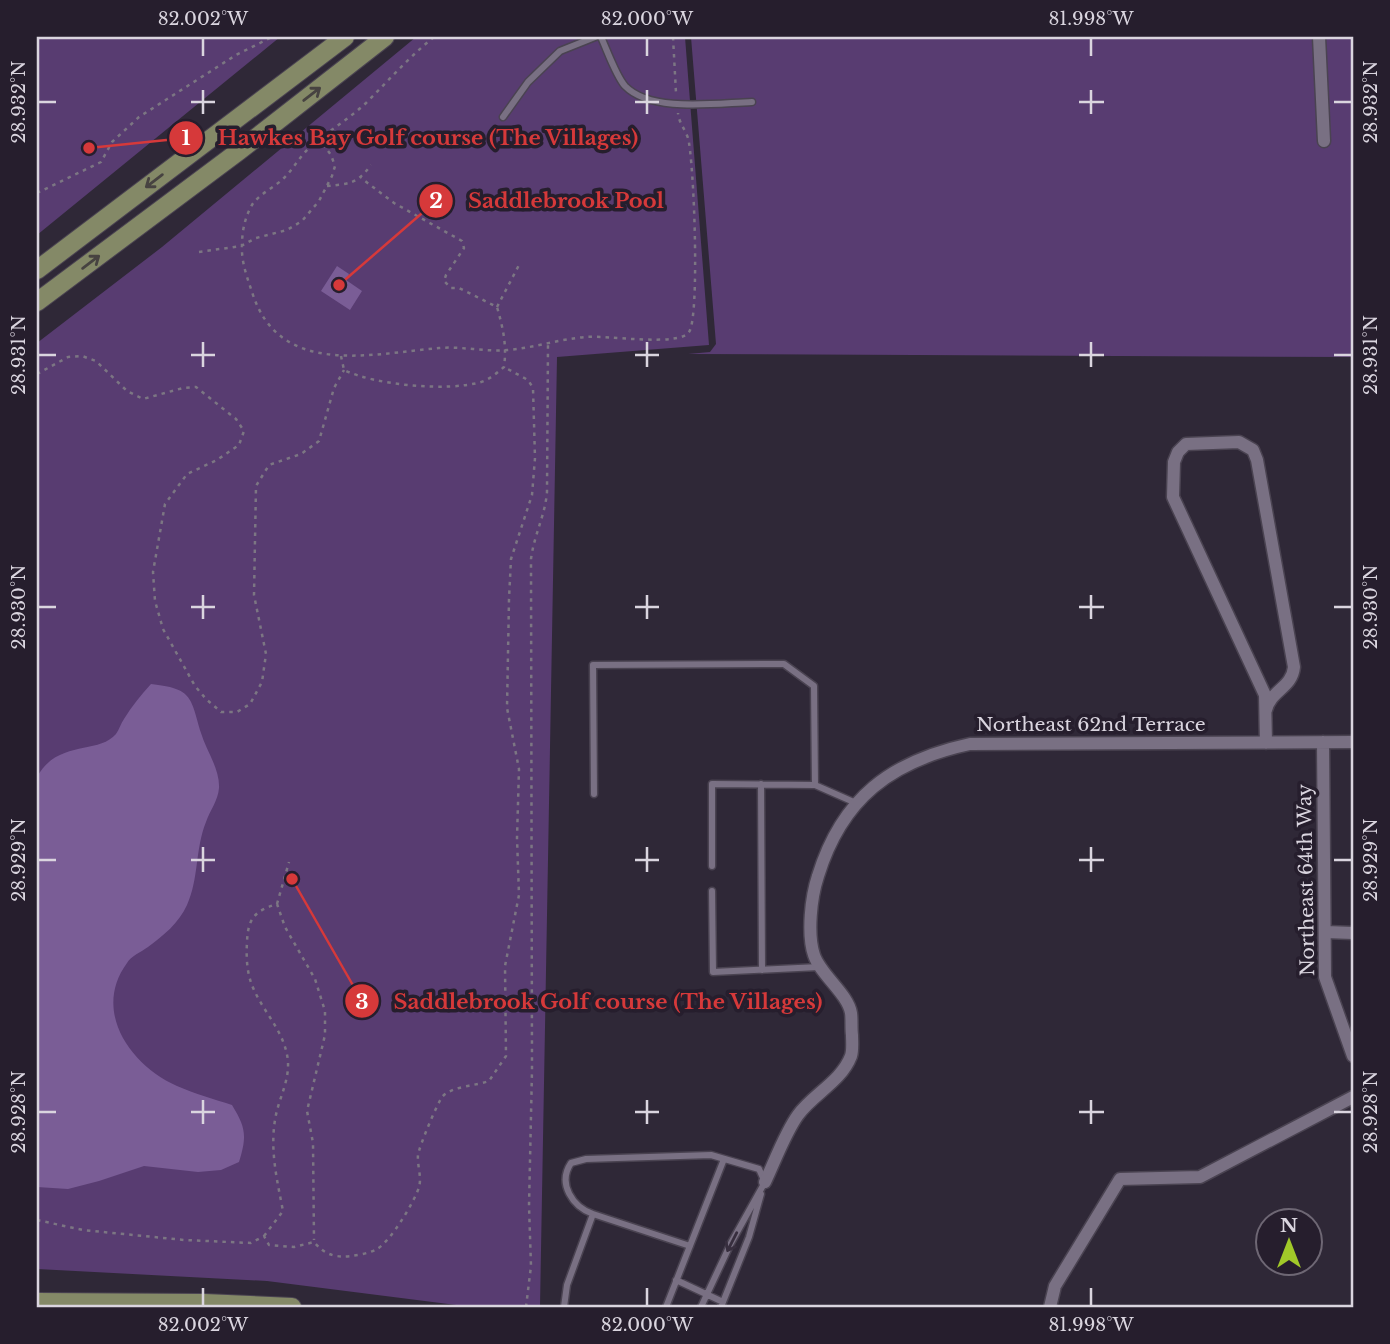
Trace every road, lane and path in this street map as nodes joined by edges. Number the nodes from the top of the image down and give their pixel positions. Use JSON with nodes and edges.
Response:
{"nodes":[{"id":1,"x":272,"y":37,"type":"edge"},
{"id":2,"x":345,"y":37,"type":"edge"},
{"id":3,"x":385,"y":37,"type":"edge"},
{"id":4,"x":434,"y":37,"type":"edge"},
{"id":5,"x":594,"y":37,"type":"edge"},
{"id":6,"x":601,"y":37,"type":"edge"},
{"id":7,"x":673,"y":37,"type":"edge"},
{"id":8,"x":1319,"y":37,"type":"edge"},
{"id":9,"x":752,"y":102,"type":"dead end"},
{"id":10,"x":677,"y":104,"type":"junction"},
{"id":11,"x":503,"y":117,"type":"dead end"},
{"id":12,"x":320,"y":140,"type":"junction"},
{"id":13,"x":1324,"y":141,"type":"dead end"},
{"id":14,"x":370,"y":165,"type":"dead end"},
{"id":15,"x":361,"y":178,"type":"junction"},
{"id":16,"x":327,"y":186,"type":"junction"},
{"id":17,"x":37,"y":192,"type":"edge"},
{"id":18,"x":242,"y":246,"type":"junction"},
{"id":19,"x":200,"y":252,"type":"dead end"},
{"id":20,"x":519,"y":265,"type":"dead end"},
{"id":21,"x":37,"y":270,"type":"edge"},
{"id":22,"x":37,"y":303,"type":"edge"},
{"id":23,"x":496,"y":307,"type":"junction"},
{"id":24,"x":548,"y":342,"type":"junction"},
{"id":25,"x":507,"y":350,"type":"junction"},
{"id":26,"x":341,"y":356,"type":"junction"},
{"id":27,"x":504,"y":367,"type":"junction"},
{"id":28,"x":344,"y":370,"type":"junction"},
{"id":29,"x":37,"y":374,"type":"edge"},
{"id":30,"x":1266,"y":710,"type":"junction"},
{"id":31,"x":1323,"y":742,"type":"junction"},
{"id":32,"x":1353,"y":742,"type":"edge"},
{"id":33,"x":1266,"y":743,"type":"junction"},
{"id":34,"x":761,"y":784,"type":"junction"},
{"id":35,"x":815,"y":785,"type":"junction"},
{"id":36,"x":594,"y":794,"type":"dead end"},
{"id":37,"x":856,"y":803,"type":"junction"},
{"id":38,"x":289,"y":862,"type":"dead end"},
{"id":39,"x":712,"y":866,"type":"dead end"},
{"id":40,"x":712,"y":891,"type":"dead end"},
{"id":41,"x":276,"y":904,"type":"junction"},
{"id":42,"x":1326,"y":932,"type":"junction"},
{"id":43,"x":1353,"y":933,"type":"edge"},
{"id":44,"x":822,"y":967,"type":"junction"},
{"id":45,"x":762,"y":970,"type":"junction"},
{"id":46,"x":1353,"y":1056,"type":"edge"},
{"id":47,"x":1353,"y":1097,"type":"edge"},
{"id":48,"x":724,"y":1159,"type":"junction"},
{"id":49,"x":765,"y":1182,"type":"junction"},
{"id":50,"x":593,"y":1214,"type":"junction"},
{"id":51,"x":37,"y":1220,"type":"edge"},
{"id":52,"x":264,"y":1236,"type":"junction"},
{"id":53,"x":314,"y":1242,"type":"junction"},
{"id":54,"x":690,"y":1246,"type":"junction"},
{"id":55,"x":677,"y":1280,"type":"junction"},
{"id":56,"x":708,"y":1294,"type":"junction"},
{"id":57,"x":37,"y":1302,"type":"edge"},
{"id":58,"x":722,"y":1304,"type":"edge"},
{"id":59,"x":292,"y":1307,"type":"edge"},
{"id":60,"x":526,"y":1307,"type":"edge"},
{"id":61,"x":564,"y":1307,"type":"edge"},
{"id":62,"x":666,"y":1307,"type":"edge"},
{"id":63,"x":701,"y":1307,"type":"edge"},
{"id":64,"x":1051,"y":1307,"type":"edge"}],
"edges":[{"from":1,"to":17,"type":"path"},
{"from":2,"to":21,"type":"main road","one_way":true},
{"from":22,"to":3,"type":"main road","one_way":true},
{"from":4,"to":12,"type":"path"},
{"from":5,"to":11,"type":"lane"},
{"from":6,"to":10,"type":"lane"},
{"from":7,"to":10,"type":"path"},
{"from":8,"to":13,"type":"street"},
{"from":9,"to":10,"type":"lane"},
{"from":10,"to":24,"type":"path"},
{"from":12,"to":16,"type":"path"},
{"from":12,"to":18,"type":"path"},
{"from":14,"to":15,"type":"path"},
{"from":15,"to":16,"type":"path"},
{"from":15,"to":23,"type":"path"},
{"from":16,"to":18,"type":"path"},
{"from":18,"to":19,"type":"path"},
{"from":18,"to":26,"type":"path"},
{"from":20,"to":23,"type":"path"},
{"from":23,"to":25,"type":"path"},
{"from":24,"to":25,"type":"path"},
{"from":24,"to":60,"type":"path"},
{"from":25,"to":26,"type":"path"},
{"from":25,"to":27,"type":"path"},
{"from":26,"to":28,"type":"path"},
{"from":27,"to":28,"type":"path"},
{"from":27,"to":53,"type":"path"},
{"from":28,"to":29,"type":"path"},
{"from":30,"to":30,"type":"street"},
{"from":30,"to":33,"type":"street"},
{"from":31,"to":32,"type":"street","name":"Northeast 62nd Terrace"},
{"from":31,"to":33,"type":"street","name":"Northeast 62nd Terrace"},
{"from":31,"to":42,"type":"street","name":"Northeast 64th Way"},
{"from":33,"to":37,"type":"street","name":"Northeast 62nd Terrace"},
{"from":34,"to":35,"type":"lane"},
{"from":34,"to":39,"type":"lane"},
{"from":34,"to":45,"type":"lane"},
{"from":35,"to":36,"type":"lane"},
{"from":35,"to":37,"type":"lane"},
{"from":37,"to":44,"type":"street","name":"Northeast 62nd Terrace"},
{"from":38,"to":41,"type":"path"},
{"from":40,"to":45,"type":"lane"},
{"from":41,"to":52,"type":"path"},
{"from":41,"to":53,"type":"path"},
{"from":42,"to":43,"type":"street"},
{"from":42,"to":46,"type":"street","name":"Northeast 64th Way"},
{"from":44,"to":45,"type":"lane"},
{"from":44,"to":49,"type":"street","name":"Northeast 62nd Terrace"},
{"from":47,"to":64,"type":"street"},
{"from":48,"to":49,"type":"lane"},
{"from":48,"to":50,"type":"lane"},
{"from":48,"to":54,"type":"lane"},
{"from":49,"to":56,"type":"lane","name":"Northeast 62nd Terrace","one_way":true},
{"from":49,"to":58,"type":"lane","name":"Northeast 62nd Terrace"},
{"from":50,"to":54,"type":"lane"},
{"from":50,"to":61,"type":"lane"},
{"from":51,"to":52,"type":"path"},
{"from":52,"to":53,"type":"path"},
{"from":54,"to":55,"type":"lane"},
{"from":55,"to":56,"type":"lane"},
{"from":55,"to":62,"type":"lane"},
{"from":56,"to":58,"type":"lane"},
{"from":56,"to":63,"type":"lane","name":"Northeast 62nd Terrace"},
{"from":57,"to":59,"type":"main road"}]}
